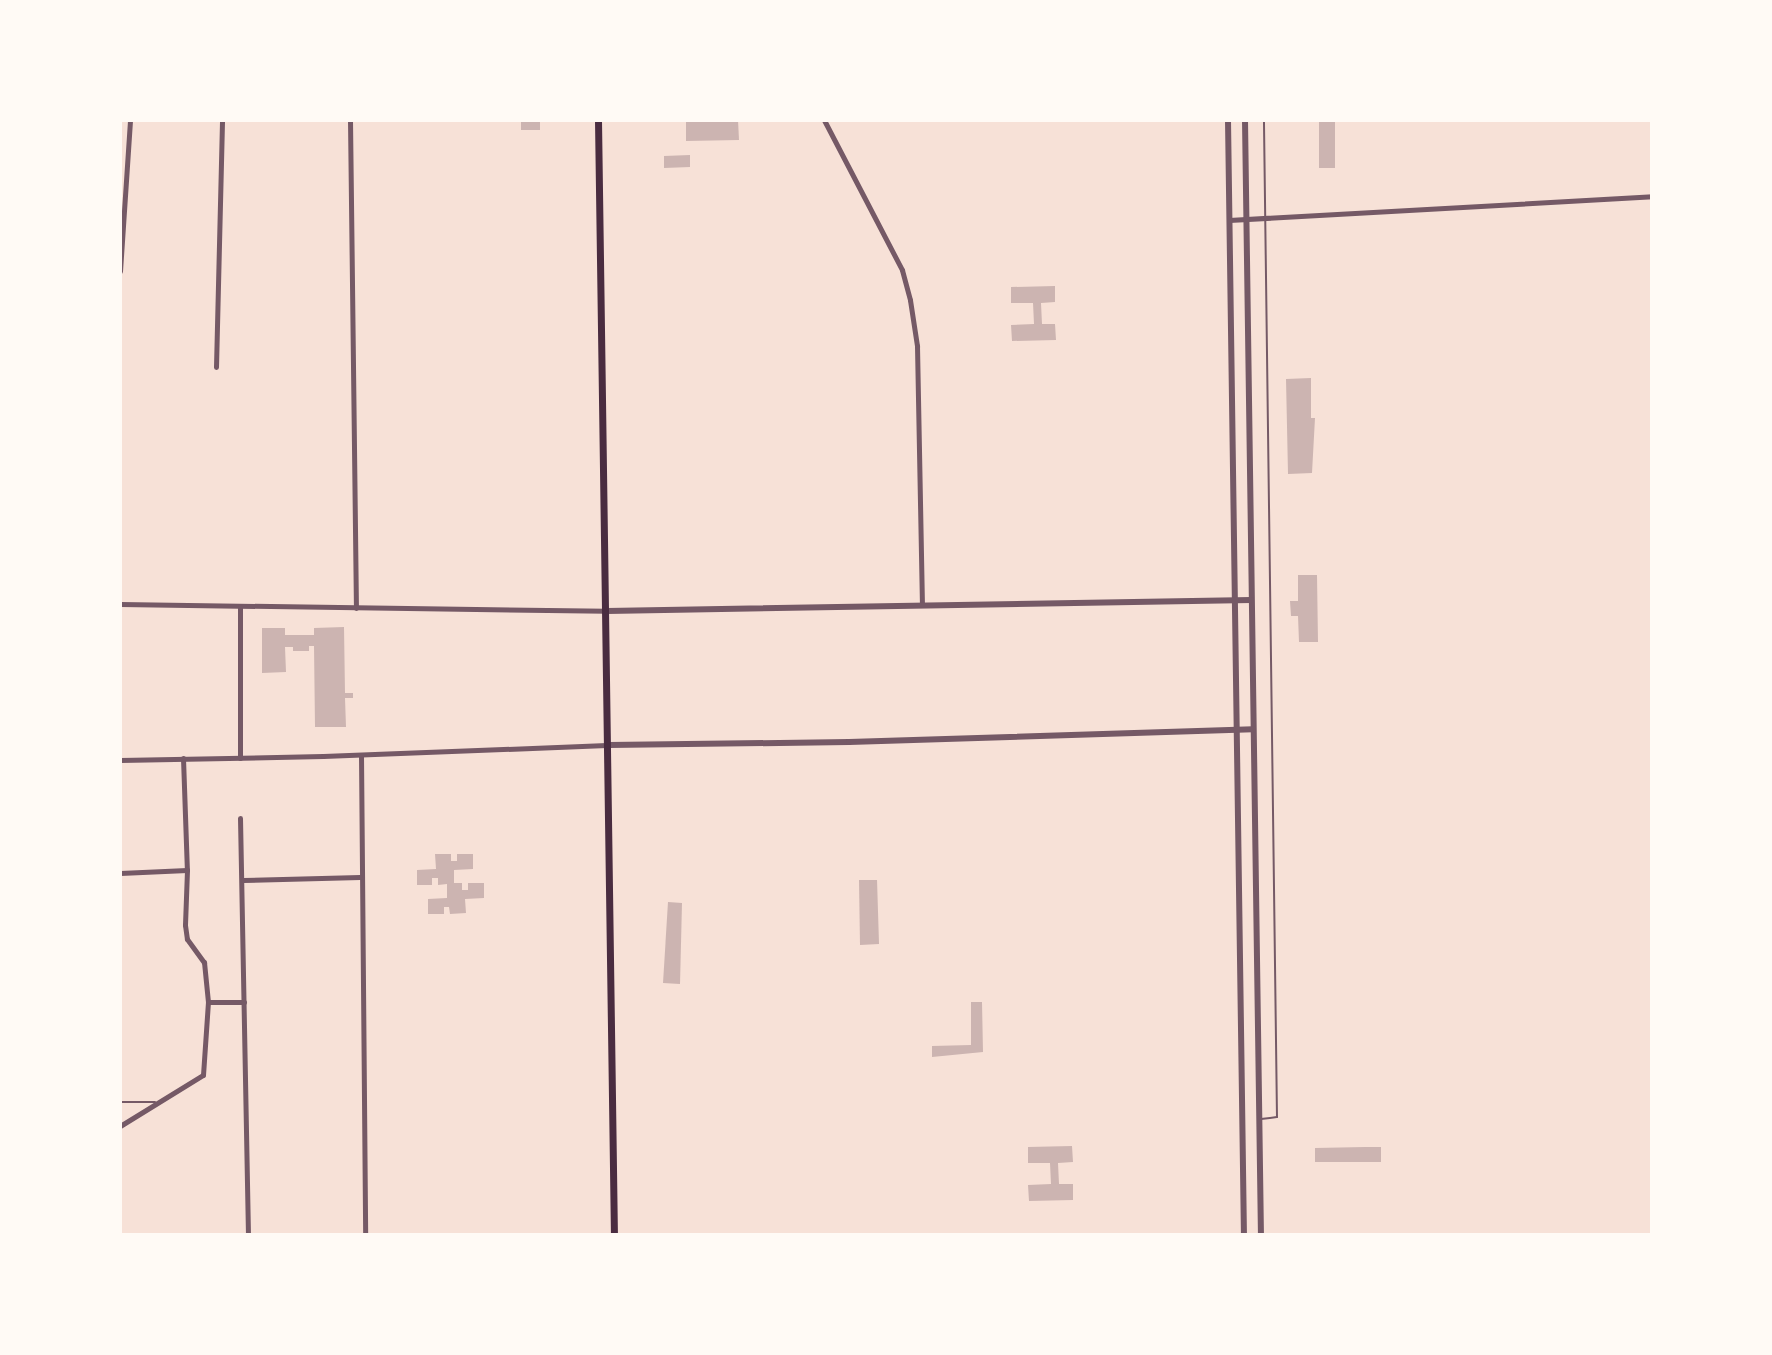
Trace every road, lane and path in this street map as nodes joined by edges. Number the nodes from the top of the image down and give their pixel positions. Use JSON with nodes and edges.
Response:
{"nodes":[{"id":1,"x":130,"y":120,"type":"edge"},
{"id":2,"x":222,"y":120,"type":"edge"},
{"id":3,"x":350,"y":120,"type":"edge"},
{"id":4,"x":598,"y":120,"type":"edge"},
{"id":5,"x":824,"y":120,"type":"edge"},
{"id":6,"x":1228,"y":120,"type":"edge"},
{"id":7,"x":1245,"y":120,"type":"edge"},
{"id":8,"x":1264,"y":120,"type":"edge"},
{"id":9,"x":1652,"y":196,"type":"edge"},
{"id":10,"x":1229,"y":220,"type":"junction"},
{"id":11,"x":1246,"y":220,"type":"junction"},
{"id":12,"x":1265,"y":220,"type":"junction"},
{"id":13,"x":120,"y":271,"type":"edge"},
{"id":14,"x":216,"y":367,"type":"dead end"},
{"id":15,"x":1235,"y":600,"type":"junction"},
{"id":16,"x":1251,"y":600,"type":"junction"},
{"id":17,"x":120,"y":604,"type":"edge"},
{"id":18,"x":922,"y":604,"type":"junction"},
{"id":19,"x":240,"y":606,"type":"junction"},
{"id":20,"x":356,"y":608,"type":"junction"},
{"id":21,"x":607,"y":611,"type":"junction"},
{"id":22,"x":1253,"y":729,"type":"junction"},
{"id":23,"x":1235,"y":731,"type":"junction"},
{"id":24,"x":609,"y":745,"type":"junction"},
{"id":25,"x":361,"y":755,"type":"junction"},
{"id":26,"x":183,"y":758,"type":"junction"},
{"id":27,"x":240,"y":758,"type":"junction"},
{"id":28,"x":120,"y":760,"type":"edge"},
{"id":29,"x":240,"y":818,"type":"dead end"},
{"id":30,"x":187,"y":870,"type":"junction"},
{"id":31,"x":120,"y":873,"type":"edge"},
{"id":32,"x":360,"y":877,"type":"junction"},
{"id":33,"x":243,"y":880,"type":"junction"},
{"id":34,"x":208,"y":1002,"type":"junction"},
{"id":35,"x":244,"y":1002,"type":"junction"},
{"id":36,"x":120,"y":1102,"type":"edge"},
{"id":37,"x":159,"y":1103,"type":"junction"},
{"id":38,"x":1260,"y":1119,"type":"junction"},
{"id":39,"x":120,"y":1126,"type":"edge"},
{"id":40,"x":248,"y":1235,"type":"edge"},
{"id":41,"x":365,"y":1235,"type":"edge"},
{"id":42,"x":614,"y":1235,"type":"edge"},
{"id":43,"x":1244,"y":1235,"type":"edge"},
{"id":44,"x":1261,"y":1235,"type":"edge"}],
"edges":[{"from":1,"to":13,"type":"street"},
{"from":2,"to":14,"type":"street"},
{"from":3,"to":20,"type":"street"},
{"from":4,"to":21,"type":"main road"},
{"from":5,"to":18,"type":"street"},
{"from":6,"to":10,"type":"street"},
{"from":7,"to":11,"type":"street"},
{"from":8,"to":12,"type":"lane"},
{"from":9,"to":12,"type":"street"},
{"from":10,"to":11,"type":"street"},
{"from":10,"to":15,"type":"street"},
{"from":11,"to":12,"type":"street"},
{"from":11,"to":16,"type":"street"},
{"from":12,"to":38,"type":"lane"},
{"from":15,"to":16,"type":"street"},
{"from":15,"to":18,"type":"street"},
{"from":15,"to":23,"type":"street"},
{"from":16,"to":22,"type":"street"},
{"from":17,"to":19,"type":"street"},
{"from":18,"to":21,"type":"street"},
{"from":19,"to":20,"type":"street"},
{"from":19,"to":27,"type":"street"},
{"from":20,"to":21,"type":"street"},
{"from":21,"to":24,"type":"main road"},
{"from":22,"to":23,"type":"street"},
{"from":22,"to":38,"type":"street"},
{"from":23,"to":24,"type":"street"},
{"from":23,"to":43,"type":"street"},
{"from":24,"to":25,"type":"street"},
{"from":24,"to":42,"type":"main road"},
{"from":25,"to":27,"type":"street"},
{"from":25,"to":32,"type":"street"},
{"from":26,"to":27,"type":"street"},
{"from":26,"to":28,"type":"street"},
{"from":26,"to":30,"type":"street"},
{"from":29,"to":33,"type":"street"},
{"from":30,"to":31,"type":"street"},
{"from":30,"to":34,"type":"street"},
{"from":32,"to":33,"type":"street"},
{"from":32,"to":41,"type":"street"},
{"from":33,"to":35,"type":"street"},
{"from":34,"to":35,"type":"street"},
{"from":34,"to":37,"type":"street"},
{"from":35,"to":40,"type":"street"},
{"from":36,"to":37,"type":"lane"},
{"from":37,"to":39,"type":"street"},
{"from":38,"to":44,"type":"street"}]}
